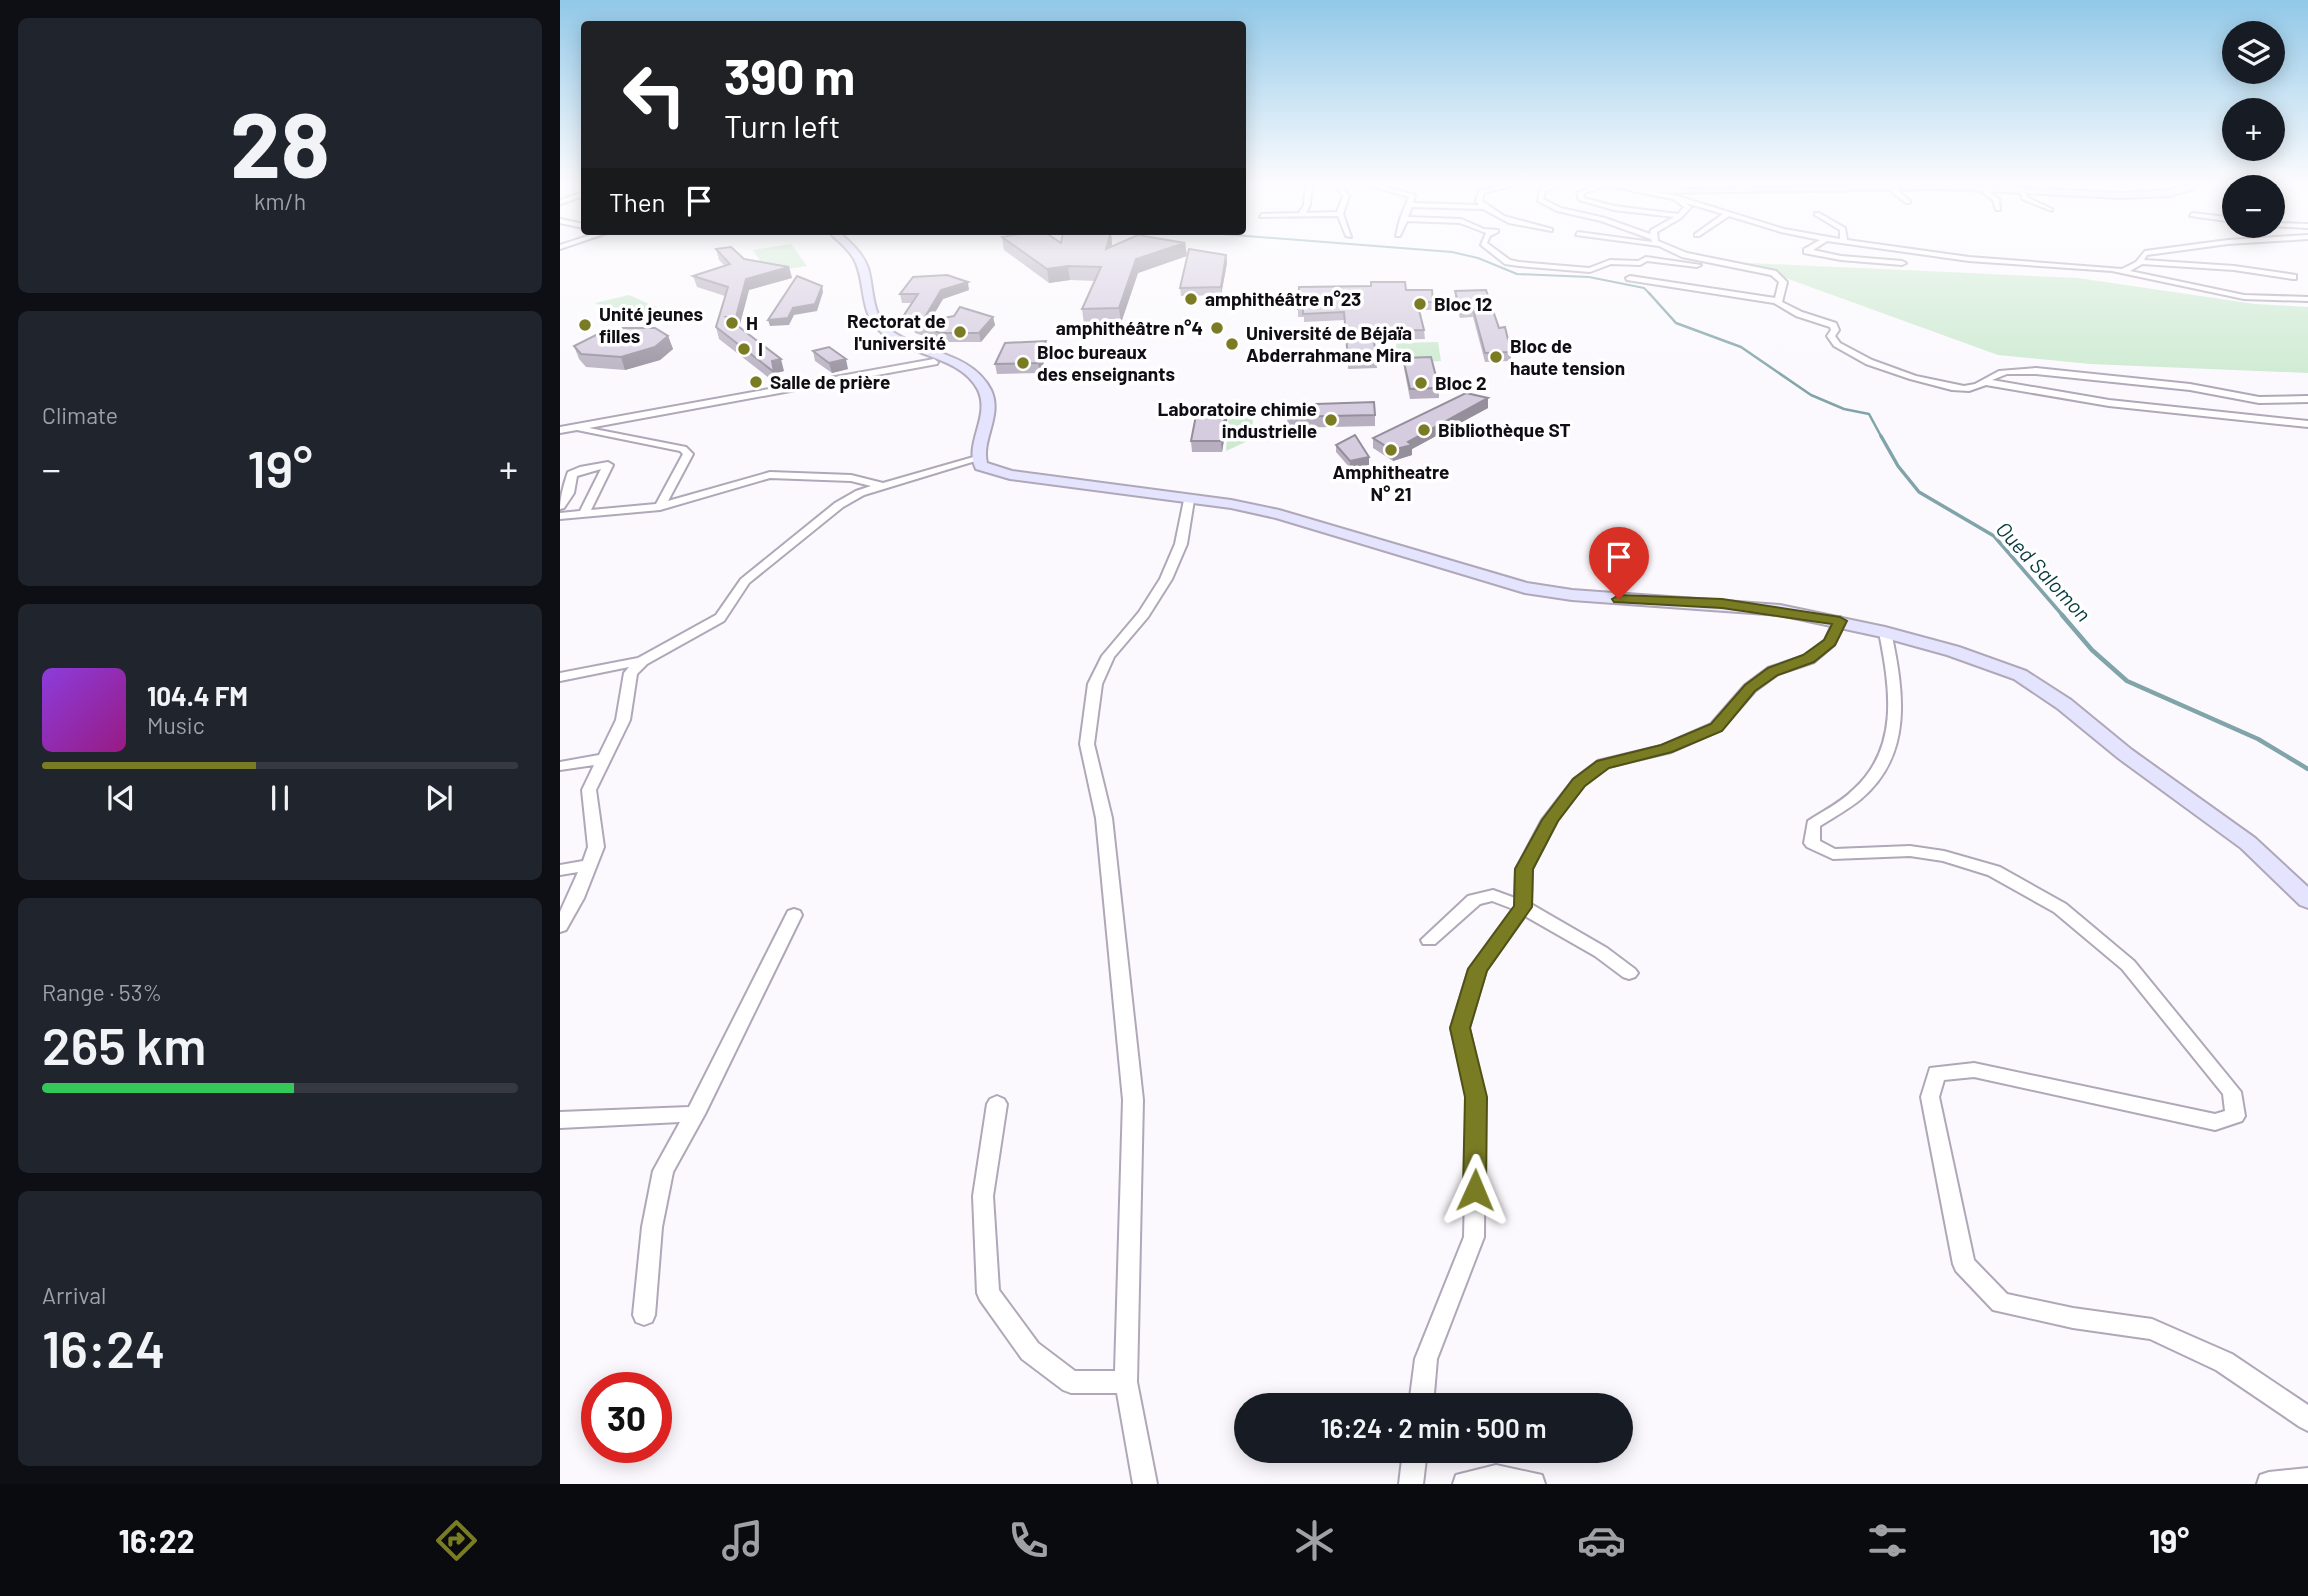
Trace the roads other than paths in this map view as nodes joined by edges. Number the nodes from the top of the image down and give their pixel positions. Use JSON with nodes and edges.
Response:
{"nodes":[{"id":1,"x":837,"y":250,"type":"edge"},
{"id":2,"x":850,"y":250,"type":"edge"},
{"id":3,"x":1492,"y":250,"type":"edge"},
{"id":4,"x":1676,"y":250,"type":"edge"},
{"id":5,"x":1808,"y":250,"type":"edge"},
{"id":6,"x":1905,"y":250,"type":"edge"},
{"id":7,"x":2164,"y":250,"type":"edge"},
{"id":8,"x":2140,"y":262,"type":"junction"},
{"id":9,"x":1902,"y":263,"type":"dead end"},
{"id":10,"x":1757,"y":268,"type":"junction"},
{"id":11,"x":2124,"y":271,"type":"junction"},
{"id":12,"x":2293,"y":277,"type":"dead end"},
{"id":13,"x":1630,"y":278,"type":"dead end"},
{"id":14,"x":2308,"y":299,"type":"edge"},
{"id":15,"x":1779,"y":301,"type":"junction"},
{"id":16,"x":903,"y":347,"type":"junction"},
{"id":17,"x":934,"y":362,"type":"junction"},
{"id":18,"x":1986,"y":382,"type":"junction"},
{"id":19,"x":2308,"y":399,"type":"edge"},
{"id":20,"x":2308,"y":424,"type":"edge"},
{"id":21,"x":572,"y":428,"type":"junction"},
{"id":22,"x":560,"y":430,"type":"edge"},
{"id":23,"x":981,"y":440,"type":"junction"},
{"id":24,"x":978,"y":459,"type":"junction"},
{"id":25,"x":883,"y":486,"type":"junction"},
{"id":26,"x":1189,"y":500,"type":"junction"},
{"id":27,"x":560,"y":506,"type":"edge"},
{"id":28,"x":660,"y":507,"type":"junction"},
{"id":29,"x":583,"y":515,"type":"junction"},
{"id":30,"x":560,"y":516,"type":"edge"},
{"id":31,"x":1840,"y":621,"type":"junction"},
{"id":32,"x":1885,"y":632,"type":"junction"},
{"id":33,"x":642,"y":662,"type":"junction"},
{"id":34,"x":560,"y":677,"type":"edge"},
{"id":35,"x":603,"y":759,"type":"junction"},
{"id":36,"x":560,"y":766,"type":"edge"},
{"id":37,"x":589,"y":865,"type":"junction"},
{"id":38,"x":560,"y":870,"type":"edge"},
{"id":39,"x":2308,"y":900,"type":"edge"},
{"id":40,"x":1523,"y":907,"type":"junction"},
{"id":41,"x":793,"y":915,"type":"dead end"},
{"id":42,"x":560,"y":926,"type":"edge"},
{"id":43,"x":1429,"y":940,"type":"dead end"},
{"id":44,"x":1629,"y":973,"type":"dead end"},
{"id":45,"x":997,"y":1104,"type":"dead end"},
{"id":46,"x":695,"y":1114,"type":"junction"},
{"id":47,"x":560,"y":1121,"type":"edge"},
{"id":48,"x":644,"y":1315,"type":"dead end"},
{"id":49,"x":1126,"y":1382,"type":"junction"},
{"id":50,"x":1422,"y":1393,"type":"edge"},
{"id":51,"x":2308,"y":1419,"type":"edge"},
{"id":52,"x":1414,"y":1463,"type":"edge"},
{"id":53,"x":2308,"y":1479,"type":"edge"},
{"id":54,"x":1145,"y":1484,"type":"edge"},
{"id":55,"x":1411,"y":1484,"type":"edge"},
{"id":56,"x":1465,"y":1484,"type":"edge"},
{"id":57,"x":1533,"y":1484,"type":"edge"},
{"id":58,"x":2269,"y":1484,"type":"edge"}],
"edges":[{"from":1,"to":16,"type":"street"},
{"from":2,"to":16,"type":"street"},
{"from":3,"to":10,"type":"street"},
{"from":4,"to":10,"type":"street"},
{"from":5,"to":9,"type":"street"},
{"from":6,"to":11,"type":"street"},
{"from":7,"to":8,"type":"street"},
{"from":8,"to":11,"type":"street"},
{"from":8,"to":12,"type":"street"},
{"from":10,"to":15,"type":"street"},
{"from":11,"to":14,"type":"street"},
{"from":13,"to":15,"type":"street"},
{"from":15,"to":18,"type":"street"},
{"from":16,"to":17,"type":"street"},
{"from":16,"to":23,"type":"street"},
{"from":17,"to":21,"type":"street"},
{"from":17,"to":23,"type":"street"},
{"from":18,"to":19,"type":"street"},
{"from":18,"to":20,"type":"street"},
{"from":21,"to":22,"type":"street"},
{"from":21,"to":28,"type":"street"},
{"from":23,"to":24,"type":"street"},
{"from":24,"to":25,"type":"street"},
{"from":24,"to":26,"type":"street"},
{"from":25,"to":28,"type":"street"},
{"from":25,"to":33,"type":"street"},
{"from":26,"to":31,"type":"street"},
{"from":26,"to":49,"type":"street"},
{"from":27,"to":29,"type":"street"},
{"from":28,"to":29,"type":"street"},
{"from":29,"to":30,"type":"street"},
{"from":31,"to":32,"type":"street"},
{"from":31,"to":40,"type":"street"},
{"from":32,"to":39,"type":"street"},
{"from":32,"to":51,"type":"street"},
{"from":33,"to":34,"type":"street"},
{"from":33,"to":35,"type":"street"},
{"from":35,"to":36,"type":"street"},
{"from":35,"to":37,"type":"street"},
{"from":37,"to":38,"type":"street"},
{"from":37,"to":42,"type":"street"},
{"from":40,"to":43,"type":"street"},
{"from":40,"to":44,"type":"street"},
{"from":40,"to":50,"type":"street"},
{"from":41,"to":46,"type":"street"},
{"from":45,"to":49,"type":"street"},
{"from":46,"to":47,"type":"street"},
{"from":46,"to":48,"type":"street"},
{"from":49,"to":54,"type":"street"},
{"from":52,"to":55,"type":"street"},
{"from":53,"to":58,"type":"street"},
{"from":56,"to":57,"type":"street"}]}
